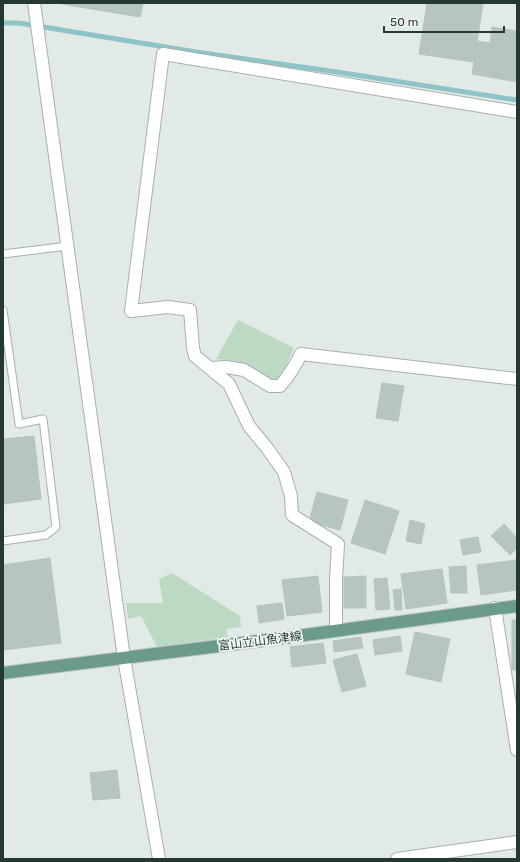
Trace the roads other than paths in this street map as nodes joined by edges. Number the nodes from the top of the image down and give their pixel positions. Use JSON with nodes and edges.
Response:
{"nodes":[{"id":1,"x":34,"y":3,"type":"edge"},
{"id":2,"x":517,"y":112,"type":"edge"},
{"id":3,"x":68,"y":246,"type":"junction"},
{"id":4,"x":3,"y":254,"type":"edge"},
{"id":5,"x":3,"y":310,"type":"edge"},
{"id":6,"x":210,"y":368,"type":"junction"},
{"id":7,"x":517,"y":379,"type":"edge"},
{"id":8,"x":3,"y":541,"type":"edge"},
{"id":9,"x":517,"y":606,"type":"edge"},
{"id":10,"x":495,"y":608,"type":"junction"},
{"id":11,"x":336,"y":631,"type":"junction"},
{"id":12,"x":124,"y":658,"type":"junction"},
{"id":13,"x":3,"y":673,"type":"edge"},
{"id":14,"x":517,"y":750,"type":"edge"},
{"id":15,"x":517,"y":842,"type":"edge"},
{"id":16,"x":159,"y":859,"type":"edge"},
{"id":17,"x":397,"y":859,"type":"edge"}],
"edges":[{"from":1,"to":3,"type":"street"},
{"from":2,"to":6,"type":"street"},
{"from":3,"to":4,"type":"lane"},
{"from":3,"to":12,"type":"street"},
{"from":5,"to":8,"type":"lane"},
{"from":6,"to":7,"type":"street"},
{"from":6,"to":11,"type":"street"},
{"from":9,"to":10,"type":"main road","name":"富山立山魚津線"},
{"from":10,"to":11,"type":"main road","name":"富山立山魚津線"},
{"from":10,"to":14,"type":"street"},
{"from":11,"to":12,"type":"main road","name":"富山立山魚津線"},
{"from":12,"to":13,"type":"main road","name":"富山立山魚津線"},
{"from":12,"to":16,"type":"street"},
{"from":15,"to":17,"type":"street"}]}
